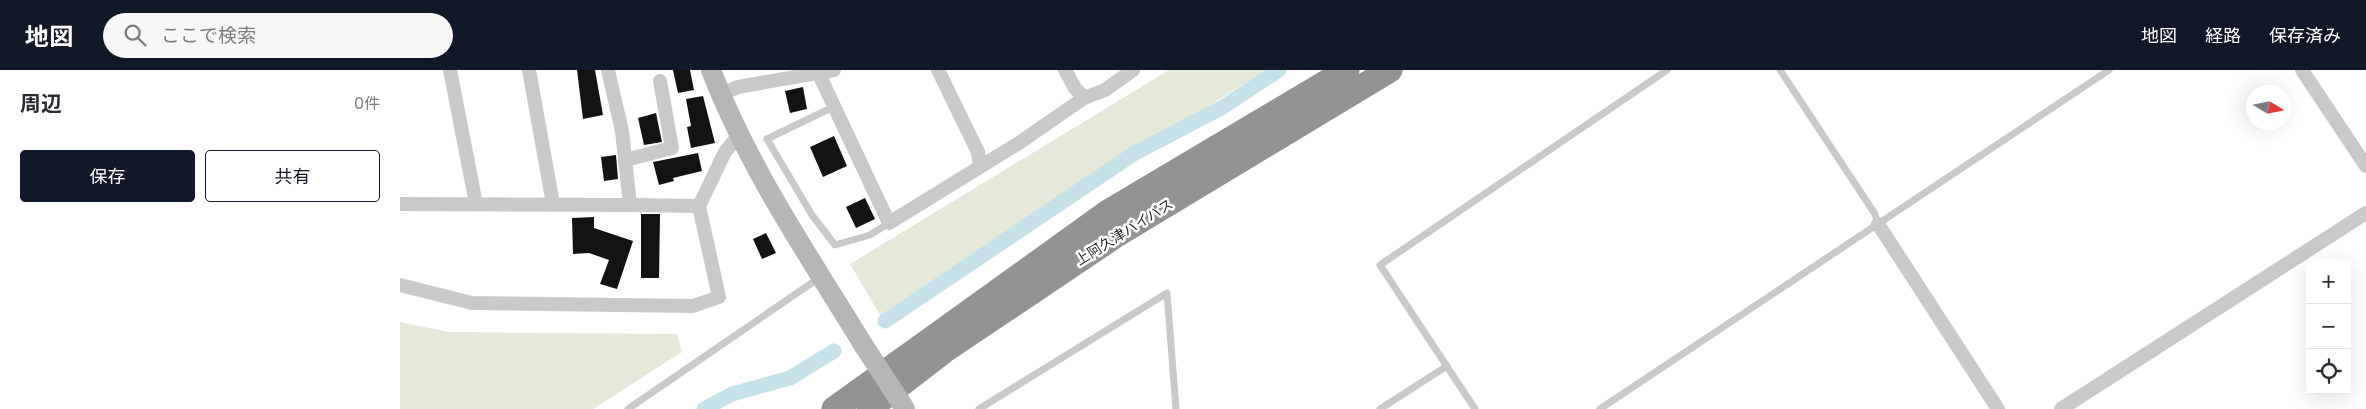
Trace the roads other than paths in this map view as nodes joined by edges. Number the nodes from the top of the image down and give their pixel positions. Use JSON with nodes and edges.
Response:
{"nodes":[{"id":1,"x":450,"y":70,"type":"edge"},
{"id":2,"x":529,"y":70,"type":"edge"},
{"id":3,"x":608,"y":70,"type":"edge"},
{"id":4,"x":711,"y":70,"type":"edge"},
{"id":5,"x":834,"y":70,"type":"edge"},
{"id":6,"x":938,"y":70,"type":"edge"},
{"id":7,"x":1065,"y":70,"type":"edge"},
{"id":8,"x":1134,"y":70,"type":"edge"},
{"id":9,"x":1346,"y":70,"type":"edge"},
{"id":10,"x":1390,"y":70,"type":"edge"},
{"id":11,"x":1667,"y":70,"type":"edge"},
{"id":12,"x":1780,"y":70,"type":"edge"},
{"id":13,"x":2109,"y":70,"type":"edge"},
{"id":14,"x":2302,"y":70,"type":"edge"},
{"id":15,"x":817,"y":71,"type":"edge"},
{"id":16,"x":660,"y":81,"type":"dead end"},
{"id":17,"x":721,"y":94,"type":"junction"},
{"id":18,"x":1084,"y":98,"type":"junction"},
{"id":19,"x":833,"y":107,"type":"junction"},
{"id":20,"x":739,"y":135,"type":"junction"},
{"id":21,"x":625,"y":160,"type":"junction"},
{"id":22,"x":980,"y":165,"type":"junction"},
{"id":23,"x":2366,"y":166,"type":"edge"},
{"id":24,"x":400,"y":204,"type":"edge"},
{"id":25,"x":476,"y":204,"type":"junction"},
{"id":26,"x":553,"y":204,"type":"junction"},
{"id":27,"x":630,"y":205,"type":"junction"},
{"id":28,"x":699,"y":206,"type":"junction"},
{"id":29,"x":2366,"y":213,"type":"edge"},
{"id":30,"x":889,"y":222,"type":"junction"},
{"id":31,"x":1878,"y":224,"type":"junction"},
{"id":32,"x":822,"y":276,"type":"junction"},
{"id":33,"x":400,"y":285,"type":"edge"},
{"id":34,"x":1447,"y":366,"type":"junction"},
{"id":35,"x":628,"y":409,"type":"edge"},
{"id":36,"x":834,"y":409,"type":"edge"},
{"id":37,"x":869,"y":409,"type":"edge"},
{"id":38,"x":905,"y":409,"type":"edge"},
{"id":39,"x":979,"y":409,"type":"edge"},
{"id":40,"x":1176,"y":409,"type":"edge"},
{"id":41,"x":1380,"y":409,"type":"edge"},
{"id":42,"x":1476,"y":409,"type":"edge"},
{"id":43,"x":1600,"y":409,"type":"edge"},
{"id":44,"x":1998,"y":409,"type":"edge"},
{"id":45,"x":2062,"y":409,"type":"edge"}],
"edges":[{"from":1,"to":25,"type":"street"},
{"from":2,"to":26,"type":"street"},
{"from":3,"to":21,"type":"street"},
{"from":4,"to":17,"type":"street"},
{"from":5,"to":15,"type":"street"},
{"from":6,"to":22,"type":"street"},
{"from":7,"to":18,"type":"street"},
{"from":8,"to":18,"type":"street"},
{"from":9,"to":36,"type":"highway","name":"上阿久津バイパス"},
{"from":10,"to":37,"type":"highway","name":"上阿久津バイパス"},
{"from":11,"to":34,"type":"lane"},
{"from":12,"to":31,"type":"lane"},
{"from":13,"to":31,"type":"lane"},
{"from":14,"to":23,"type":"street"},
{"from":15,"to":17,"type":"street"},
{"from":15,"to":19,"type":"street"},
{"from":16,"to":21,"type":"street"},
{"from":17,"to":20,"type":"street"},
{"from":18,"to":22,"type":"street"},
{"from":19,"to":30,"type":"street"},
{"from":19,"to":30,"type":"lane"},
{"from":20,"to":28,"type":"street"},
{"from":20,"to":32,"type":"street"},
{"from":21,"to":27,"type":"street"},
{"from":22,"to":30,"type":"street"},
{"from":24,"to":25,"type":"street"},
{"from":25,"to":26,"type":"street"},
{"from":26,"to":27,"type":"street"},
{"from":27,"to":28,"type":"street"},
{"from":28,"to":33,"type":"street"},
{"from":29,"to":45,"type":"street"},
{"from":31,"to":43,"type":"lane"},
{"from":31,"to":44,"type":"street"},
{"from":32,"to":35,"type":"lane"},
{"from":32,"to":38,"type":"street","bridge":true},
{"from":34,"to":41,"type":"lane"},
{"from":34,"to":42,"type":"lane"},
{"from":39,"to":40,"type":"lane"}]}
